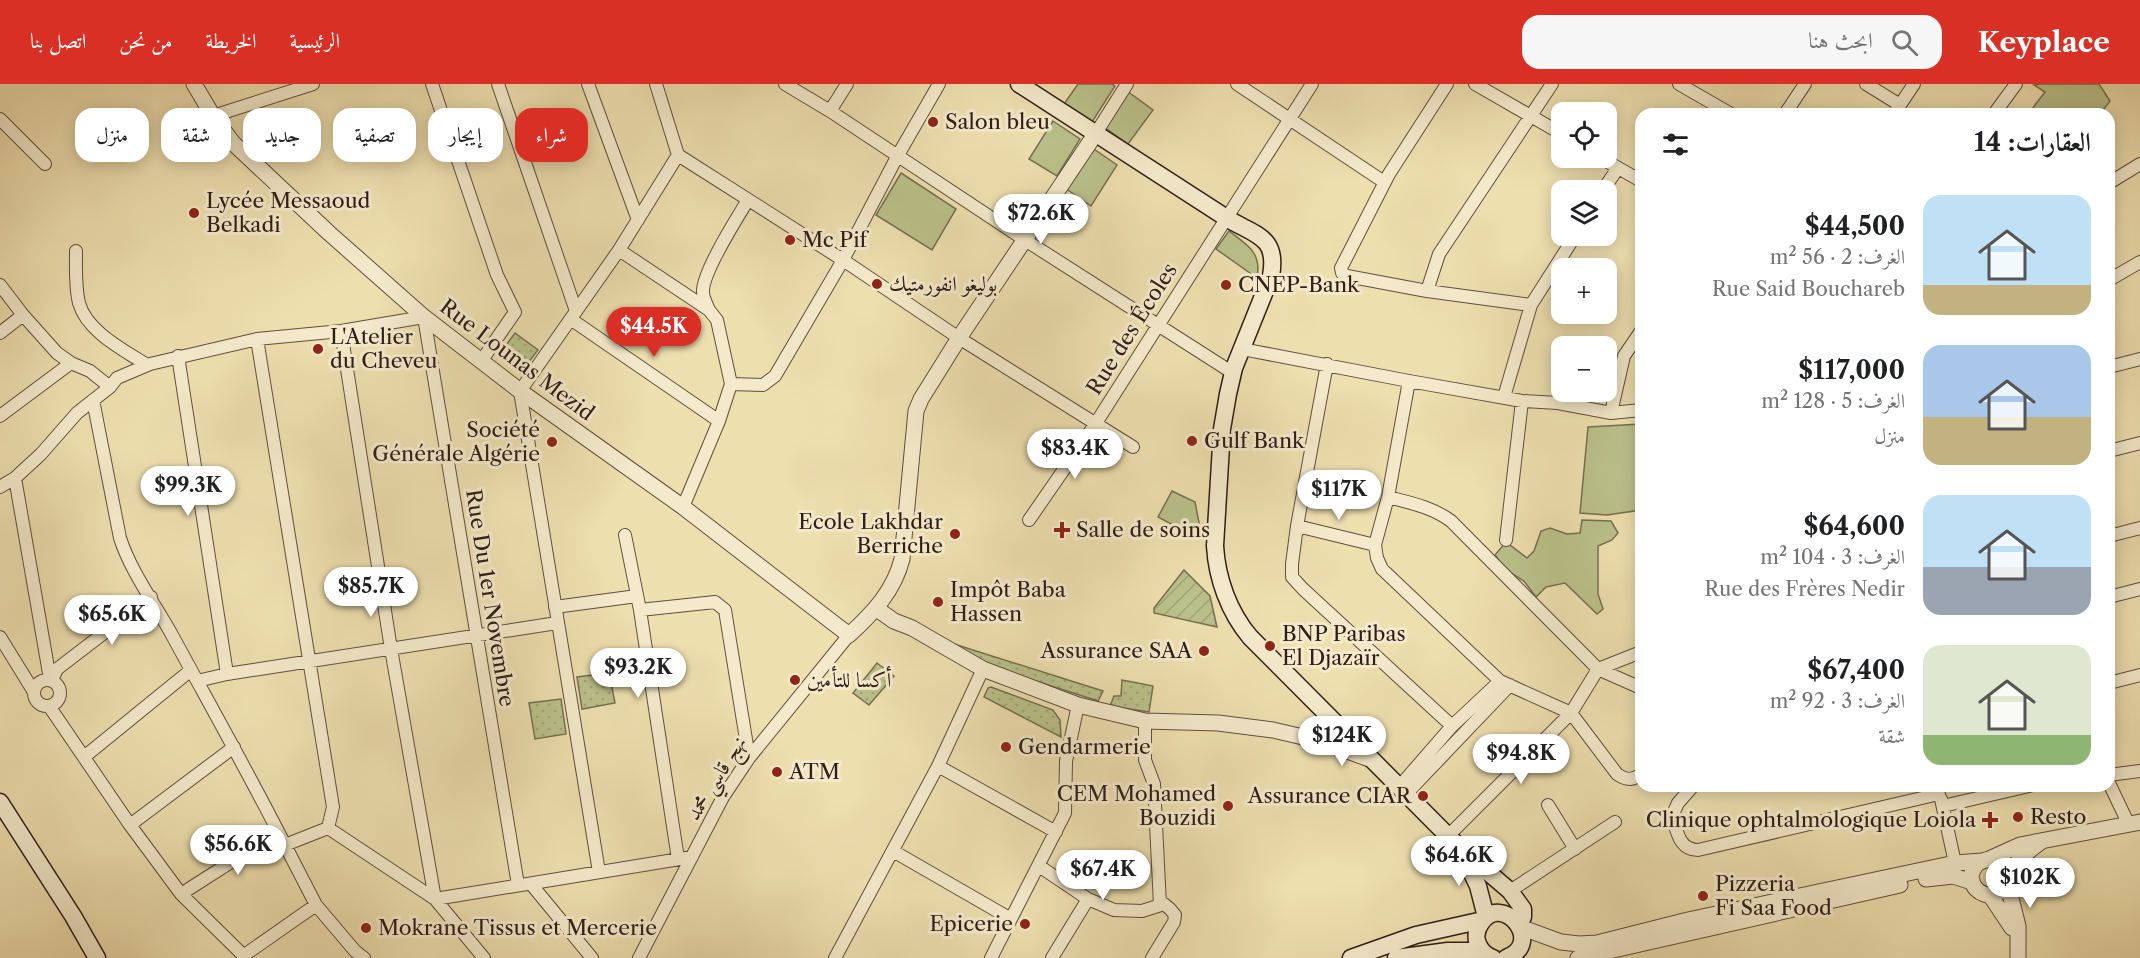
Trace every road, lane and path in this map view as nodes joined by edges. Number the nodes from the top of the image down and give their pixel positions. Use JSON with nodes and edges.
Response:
{"nodes":[{"id":1,"x":194,"y":84,"type":"edge"},
{"id":2,"x":313,"y":84,"type":"edge"},
{"id":3,"x":432,"y":84,"type":"edge"},
{"id":4,"x":498,"y":84,"type":"edge"},
{"id":5,"x":588,"y":84,"type":"edge"},
{"id":6,"x":656,"y":84,"type":"edge"},
{"id":7,"x":785,"y":84,"type":"edge"},
{"id":8,"x":847,"y":84,"type":"edge"},
{"id":9,"x":939,"y":84,"type":"edge"},
{"id":10,"x":1019,"y":84,"type":"edge"},
{"id":11,"x":1127,"y":84,"type":"edge"},
{"id":12,"x":1237,"y":84,"type":"edge"},
{"id":13,"x":1312,"y":84,"type":"edge"},
{"id":14,"x":1447,"y":84,"type":"edge"},
{"id":15,"x":1475,"y":84,"type":"edge"},
{"id":16,"x":1552,"y":84,"type":"edge"},
{"id":17,"x":1680,"y":84,"type":"edge"},
{"id":18,"x":1805,"y":84,"type":"edge"},
{"id":19,"x":1866,"y":84,"type":"edge"},
{"id":20,"x":1914,"y":84,"type":"edge"},
{"id":21,"x":2016,"y":84,"type":"edge"},
{"id":22,"x":294,"y":87,"type":"edge"},
{"id":23,"x":837,"y":90,"type":"edge"},
{"id":24,"x":208,"y":108,"type":"edge"},
{"id":25,"x":1721,"y":108,"type":"edge"},
{"id":26,"x":1789,"y":108,"type":"edge"},
{"id":27,"x":1896,"y":108,"type":"edge"},
{"id":28,"x":1898,"y":108,"type":"edge"},
{"id":29,"x":1998,"y":108,"type":"edge"},
{"id":30,"x":231,"y":110,"type":"edge"},
{"id":31,"x":831,"y":111,"type":"junction"},
{"id":32,"x":1532,"y":116,"type":"junction"},
{"id":33,"x":0,"y":119,"type":"edge"},
{"id":34,"x":1290,"y":120,"type":"junction"},
{"id":35,"x":1551,"y":127,"type":"edge"},
{"id":36,"x":1096,"y":134,"type":"junction"},
{"id":37,"x":231,"y":139,"type":"edge"},
{"id":38,"x":678,"y":155,"type":"junction"},
{"id":39,"x":898,"y":155,"type":"junction"},
{"id":40,"x":45,"y":164,"type":"dead end"},
{"id":41,"x":2140,"y":164,"type":"edge"},
{"id":42,"x":1618,"y":168,"type":"joint"},
{"id":43,"x":1635,"y":178,"type":"edge"},
{"id":44,"x":2115,"y":179,"type":"edge"},
{"id":45,"x":1610,"y":180,"type":"edge"},
{"id":46,"x":1384,"y":182,"type":"junction"},
{"id":47,"x":748,"y":200,"type":"junction"},
{"id":48,"x":1228,"y":219,"type":"junction"},
{"id":49,"x":638,"y":220,"type":"junction"},
{"id":50,"x":1025,"y":240,"type":"junction"},
{"id":51,"x":1569,"y":246,"type":"edge"},
{"id":52,"x":619,"y":250,"type":"junction"},
{"id":53,"x":76,"y":251,"type":"dead end"},
{"id":54,"x":843,"y":260,"type":"junction"},
{"id":55,"x":2140,"y":262,"type":"edge"},
{"id":56,"x":2115,"y":277,"type":"edge"},
{"id":57,"x":0,"y":285,"type":"edge"},
{"id":58,"x":1427,"y":291,"type":"junction"},
{"id":59,"x":1531,"y":305,"type":"junction"},
{"id":60,"x":709,"y":310,"type":"junction"},
{"id":61,"x":23,"y":315,"type":"junction"},
{"id":62,"x":574,"y":316,"type":"junction"},
{"id":63,"x":424,"y":317,"type":"junction"},
{"id":64,"x":1159,"y":322,"type":"junction"},
{"id":65,"x":340,"y":332,"type":"junction"},
{"id":66,"x":0,"y":333,"type":"edge"},
{"id":67,"x":959,"y":338,"type":"junction"},
{"id":68,"x":258,"y":339,"type":"junction"},
{"id":69,"x":1635,"y":340,"type":"edge"},
{"id":70,"x":1242,"y":349,"type":"junction"},
{"id":71,"x":178,"y":356,"type":"junction"},
{"id":72,"x":2140,"y":359,"type":"edge"},
{"id":73,"x":482,"y":360,"type":"junction"},
{"id":74,"x":70,"y":363,"type":"junction"},
{"id":75,"x":1328,"y":364,"type":"junction"},
{"id":76,"x":147,"y":365,"type":"junction"},
{"id":77,"x":2115,"y":365,"type":"edge"},
{"id":78,"x":1233,"y":373,"type":"junction"},
{"id":79,"x":1408,"y":381,"type":"junction"},
{"id":80,"x":731,"y":384,"type":"junction"},
{"id":81,"x":110,"y":387,"type":"junction"},
{"id":82,"x":520,"y":391,"type":"junction"},
{"id":83,"x":1504,"y":398,"type":"junction"},
{"id":84,"x":93,"y":400,"type":"junction"},
{"id":85,"x":1522,"y":401,"type":"junction"},
{"id":86,"x":1635,"y":411,"type":"edge"},
{"id":87,"x":1611,"y":413,"type":"junction"},
{"id":88,"x":0,"y":417,"type":"edge"},
{"id":89,"x":719,"y":421,"type":"junction"},
{"id":90,"x":1096,"y":423,"type":"junction"},
{"id":91,"x":2140,"y":443,"type":"edge"},
{"id":92,"x":1133,"y":447,"type":"dead end"},
{"id":93,"x":2115,"y":449,"type":"edge"},
{"id":94,"x":15,"y":478,"type":"junction"},
{"id":95,"x":0,"y":487,"type":"edge"},
{"id":96,"x":1388,"y":497,"type":"junction"},
{"id":97,"x":683,"y":507,"type":"junction"},
{"id":98,"x":1029,"y":520,"type":"dead end"},
{"id":99,"x":1297,"y":526,"type":"junction"},
{"id":100,"x":2140,"y":528,"type":"edge"},
{"id":101,"x":2115,"y":534,"type":"edge"},
{"id":102,"x":625,"y":535,"type":"dead end"},
{"id":103,"x":1506,"y":540,"type":"dead end"},
{"id":104,"x":1375,"y":545,"type":"junction"},
{"id":105,"x":2140,"y":589,"type":"edge"},
{"id":106,"x":2115,"y":595,"type":"edge"},
{"id":107,"x":637,"y":596,"type":"junction"},
{"id":108,"x":151,"y":597,"type":"junction"},
{"id":109,"x":555,"y":607,"type":"junction"},
{"id":110,"x":877,"y":609,"type":"junction"},
{"id":111,"x":640,"y":610,"type":"junction"},
{"id":112,"x":557,"y":623,"type":"junction"},
{"id":113,"x":849,"y":635,"type":"junction"},
{"id":114,"x":476,"y":636,"type":"junction"},
{"id":115,"x":0,"y":637,"type":"edge"},
{"id":116,"x":391,"y":648,"type":"junction"},
{"id":117,"x":1635,"y":654,"type":"edge"},
{"id":118,"x":309,"y":661,"type":"junction"},
{"id":119,"x":983,"y":669,"type":"junction"},
{"id":120,"x":1598,"y":669,"type":"junction"},
{"id":121,"x":227,"y":674,"type":"junction"},
{"id":122,"x":2140,"y":675,"type":"edge"},
{"id":123,"x":194,"y":676,"type":"junction"},
{"id":124,"x":51,"y":680,"type":"junction"},
{"id":125,"x":2115,"y":681,"type":"edge"},
{"id":126,"x":1505,"y":683,"type":"junction"},
{"id":127,"x":1635,"y":685,"type":"edge"},
{"id":128,"x":34,"y":692,"type":"junction"},
{"id":129,"x":1078,"y":705,"type":"junction"},
{"id":130,"x":49,"y":706,"type":"junction"},
{"id":131,"x":1571,"y":713,"type":"junction"},
{"id":132,"x":1145,"y":721,"type":"junction"},
{"id":133,"x":1452,"y":726,"type":"junction"},
{"id":134,"x":1344,"y":729,"type":"junction"},
{"id":135,"x":1320,"y":741,"type":"junction"},
{"id":136,"x":234,"y":747,"type":"junction"},
{"id":137,"x":84,"y":757,"type":"junction"},
{"id":138,"x":749,"y":758,"type":"junction"},
{"id":139,"x":1375,"y":762,"type":"junction"},
{"id":140,"x":938,"y":766,"type":"junction"},
{"id":141,"x":2140,"y":771,"type":"edge"},
{"id":142,"x":2115,"y":774,"type":"edge"},
{"id":143,"x":1635,"y":778,"type":"edge"},
{"id":144,"x":1403,"y":790,"type":"junction"},
{"id":145,"x":1687,"y":792,"type":"edge"},
{"id":146,"x":1930,"y":792,"type":"edge"},
{"id":147,"x":1939,"y":792,"type":"edge"},
{"id":148,"x":2003,"y":792,"type":"edge"},
{"id":149,"x":2115,"y":792,"type":"edge"},
{"id":150,"x":0,"y":802,"type":"edge"},
{"id":151,"x":1548,"y":805,"type":"dead end"},
{"id":152,"x":1943,"y":806,"type":"junction"},
{"id":153,"x":1615,"y":822,"type":"dead end"},
{"id":154,"x":2135,"y":823,"type":"edge"},
{"id":155,"x":130,"y":825,"type":"junction"},
{"id":156,"x":328,"y":828,"type":"junction"},
{"id":157,"x":278,"y":832,"type":"junction"},
{"id":158,"x":1056,"y":832,"type":"junction"},
{"id":159,"x":1449,"y":836,"type":"junction"},
{"id":160,"x":2042,"y":841,"type":"junction"},
{"id":161,"x":285,"y":845,"type":"junction"},
{"id":162,"x":1461,"y":849,"type":"junction"},
{"id":163,"x":1575,"y":849,"type":"junction"},
{"id":164,"x":892,"y":851,"type":"junction"},
{"id":165,"x":692,"y":857,"type":"junction"},
{"id":166,"x":678,"y":858,"type":"junction"},
{"id":167,"x":1986,"y":860,"type":"junction"},
{"id":168,"x":1955,"y":863,"type":"junction"},
{"id":169,"x":1039,"y":866,"type":"junction"},
{"id":170,"x":599,"y":872,"type":"junction"},
{"id":171,"x":2007,"y":880,"type":"junction"},
{"id":172,"x":1972,"y":882,"type":"junction"},
{"id":173,"x":531,"y":884,"type":"junction"},
{"id":174,"x":518,"y":885,"type":"junction"},
{"id":175,"x":1510,"y":891,"type":"junction"},
{"id":176,"x":181,"y":894,"type":"junction"},
{"id":177,"x":1990,"y":895,"type":"junction"},
{"id":178,"x":435,"y":899,"type":"junction"},
{"id":179,"x":1088,"y":899,"type":"junction"},
{"id":180,"x":316,"y":905,"type":"junction"},
{"id":181,"x":1160,"y":905,"type":"junction"},
{"id":182,"x":1011,"y":919,"type":"junction"},
{"id":183,"x":1485,"y":919,"type":"junction"},
{"id":184,"x":1519,"y":925,"type":"junction"},
{"id":185,"x":2018,"y":949,"type":"edge"},
{"id":186,"x":1488,"y":955,"type":"edge"},
{"id":187,"x":244,"y":957,"type":"edge"},
{"id":188,"x":97,"y":958,"type":"edge"},
{"id":189,"x":364,"y":958,"type":"edge"},
{"id":190,"x":484,"y":958,"type":"edge"},
{"id":191,"x":592,"y":958,"type":"edge"},
{"id":192,"x":639,"y":958,"type":"edge"},
{"id":193,"x":835,"y":958,"type":"edge"},
{"id":194,"x":991,"y":958,"type":"edge"},
{"id":195,"x":1052,"y":958,"type":"edge"},
{"id":196,"x":1152,"y":958,"type":"edge"},
{"id":197,"x":1351,"y":958,"type":"edge"},
{"id":198,"x":1396,"y":958,"type":"edge"},
{"id":199,"x":1506,"y":958,"type":"edge"},
{"id":200,"x":1578,"y":958,"type":"edge"}],
"edges":[{"from":1,"to":24,"type":"street","name":"Rue Lounas Mezid"},
{"from":2,"to":22,"type":"street"},
{"from":3,"to":73,"type":"street"},
{"from":4,"to":62,"type":"street"},
{"from":5,"to":49,"type":"street"},
{"from":6,"to":38,"type":"street"},
{"from":7,"to":31,"type":"street"},
{"from":8,"to":23,"type":"street"},
{"from":9,"to":39,"type":"street"},
{"from":10,"to":36,"type":"main road"},
{"from":11,"to":36,"type":"street"},
{"from":12,"to":34,"type":"street"},
{"from":13,"to":34,"type":"street","name":"Rue des Écoles"},
{"from":14,"to":46,"type":"street"},
{"from":15,"to":32,"type":"street"},
{"from":16,"to":32,"type":"street"},
{"from":17,"to":25,"type":"street"},
{"from":18,"to":26,"type":"street"},
{"from":19,"to":27,"type":"street"},
{"from":20,"to":28,"type":"street"},
{"from":21,"to":29,"type":"street"},
{"from":22,"to":30,"type":"street"},
{"from":23,"to":31,"type":"street"},
{"from":31,"to":39,"type":"street"},
{"from":32,"to":35,"type":"street"},
{"from":32,"to":58,"type":"street"},
{"from":33,"to":40,"type":"street"},
{"from":34,"to":46,"type":"street"},
{"from":34,"to":48,"type":"street","name":"Rue des Écoles"},
{"from":36,"to":48,"type":"main road"},
{"from":36,"to":50,"type":"street"},
{"from":37,"to":63,"type":"street","name":"Rue Lounas Mezid"},
{"from":38,"to":47,"type":"street"},
{"from":38,"to":49,"type":"street"},
{"from":39,"to":50,"type":"street"},
{"from":39,"to":54,"type":"street"},
{"from":41,"to":44,"type":"street"},
{"from":42,"to":43,"type":"street"},
{"from":42,"to":45,"type":"street"},
{"from":46,"to":58,"type":"street"},
{"from":47,"to":54,"type":"street"},
{"from":47,"to":60,"type":"street"},
{"from":48,"to":64,"type":"street","name":"Rue des Écoles"},
{"from":48,"to":70,"type":"main road"},
{"from":49,"to":52,"type":"street"},
{"from":50,"to":64,"type":"street"},
{"from":50,"to":67,"type":"street"},
{"from":51,"to":59,"type":"street"},
{"from":52,"to":60,"type":"street"},
{"from":52,"to":62,"type":"street"},
{"from":53,"to":76,"type":"street"},
{"from":54,"to":67,"type":"street"},
{"from":54,"to":80,"type":"street"},
{"from":55,"to":56,"type":"street"},
{"from":57,"to":61,"type":"street"},
{"from":58,"to":59,"type":"street"},
{"from":59,"to":83,"type":"street"},
{"from":60,"to":80,"type":"street"},
{"from":61,"to":66,"type":"street"},
{"from":61,"to":74,"type":"street"},
{"from":62,"to":82,"type":"street"},
{"from":62,"to":89,"type":"street"},
{"from":63,"to":65,"type":"street"},
{"from":63,"to":73,"type":"street","name":"Rue Lounas Mezid"},
{"from":63,"to":114,"type":"street","name":"Rue Du 1er Novembre"},
{"from":64,"to":78,"type":"street"},
{"from":64,"to":90,"type":"street","name":"Rue des Écoles"},
{"from":65,"to":68,"type":"street"},
{"from":65,"to":116,"type":"street"},
{"from":67,"to":90,"type":"street"},
{"from":67,"to":110,"type":"street"},
{"from":68,"to":71,"type":"street"},
{"from":68,"to":118,"type":"street"},
{"from":69,"to":87,"type":"street"},
{"from":70,"to":75,"type":"street"},
{"from":70,"to":78,"type":"main road"},
{"from":71,"to":76,"type":"street"},
{"from":71,"to":121,"type":"street"},
{"from":72,"to":77,"type":"street"},
{"from":73,"to":82,"type":"street","name":"Rue Lounas Mezid"},
{"from":74,"to":81,"type":"street"},
{"from":74,"to":88,"type":"street"},
{"from":75,"to":79,"type":"street"},
{"from":75,"to":99,"type":"street"},
{"from":76,"to":81,"type":"street"},
{"from":78,"to":134,"type":"main road"},
{"from":79,"to":83,"type":"street"},
{"from":79,"to":96,"type":"street"},
{"from":80,"to":89,"type":"street"},
{"from":81,"to":84,"type":"street"},
{"from":82,"to":97,"type":"street","name":"Rue Lounas Mezid"},
{"from":82,"to":109,"type":"street"},
{"from":83,"to":85,"type":"street"},
{"from":84,"to":94,"type":"street"},
{"from":84,"to":108,"type":"street"},
{"from":85,"to":87,"type":"street"},
{"from":85,"to":103,"type":"street"},
{"from":86,"to":87,"type":"street"},
{"from":89,"to":97,"type":"street"},
{"from":90,"to":92,"type":"street"},
{"from":90,"to":98,"type":"street","name":"Rue des Écoles"},
{"from":91,"to":93,"type":"street"},
{"from":94,"to":95,"type":"street"},
{"from":94,"to":124,"type":"street"},
{"from":96,"to":104,"type":"street"},
{"from":96,"to":120,"type":"street"},
{"from":97,"to":113,"type":"street","name":"Rue Lounas Mezid"},
{"from":99,"to":104,"type":"street"},
{"from":99,"to":133,"type":"street"},
{"from":100,"to":101,"type":"street"},
{"from":102,"to":107,"type":"street"},
{"from":104,"to":126,"type":"street"},
{"from":105,"to":106,"type":"street"},
{"from":107,"to":109,"type":"street"},
{"from":107,"to":111,"type":"street"},
{"from":108,"to":123,"type":"street"},
{"from":108,"to":124,"type":"street"},
{"from":109,"to":112,"type":"street"},
{"from":110,"to":113,"type":"street"},
{"from":110,"to":119,"type":"street"},
{"from":111,"to":138,"type":"street"},
{"from":111,"to":166,"type":"street"},
{"from":112,"to":114,"type":"street"},
{"from":112,"to":170,"type":"street"},
{"from":113,"to":138,"type":"street","name":"نهج قاسي محمد"},
{"from":114,"to":116,"type":"street"},
{"from":114,"to":174,"type":"street","name":"Rue Du 1er Novembre"},
{"from":115,"to":128,"type":"street"},
{"from":116,"to":118,"type":"street"},
{"from":116,"to":178,"type":"street"},
{"from":117,"to":120,"type":"street"},
{"from":118,"to":121,"type":"street"},
{"from":118,"to":156,"type":"street"},
{"from":119,"to":129,"type":"street"},
{"from":119,"to":140,"type":"street"},
{"from":120,"to":127,"type":"street"},
{"from":120,"to":131,"type":"street"},
{"from":121,"to":123,"type":"street"},
{"from":122,"to":125,"type":"street"},
{"from":123,"to":136,"type":"street"},
{"from":123,"to":137,"type":"street"},
{"from":124,"to":128,"type":"street"},
{"from":124,"to":130,"type":"street"},
{"from":126,"to":131,"type":"street"},
{"from":126,"to":133,"type":"street"},
{"from":126,"to":144,"type":"street"},
{"from":128,"to":130,"type":"street"},
{"from":129,"to":132,"type":"street"},
{"from":129,"to":158,"type":"street"},
{"from":130,"to":137,"type":"street"},
{"from":131,"to":143,"type":"street"},
{"from":131,"to":159,"type":"street"},
{"from":132,"to":135,"type":"street"},
{"from":132,"to":181,"type":"street"},
{"from":133,"to":144,"type":"street"},
{"from":134,"to":135,"type":"street"},
{"from":134,"to":139,"type":"main road"},
{"from":135,"to":139,"type":"street"},
{"from":136,"to":155,"type":"street"},
{"from":136,"to":157,"type":"street"},
{"from":137,"to":155,"type":"street"},
{"from":138,"to":165,"type":"street","name":"نهج قاسي محمد"},
{"from":139,"to":144,"type":"main road"},
{"from":140,"to":158,"type":"street"},
{"from":140,"to":164,"type":"street"},
{"from":141,"to":142,"type":"street"},
{"from":144,"to":159,"type":"main road"},
{"from":145,"to":146,"type":"street"},
{"from":147,"to":152,"type":"street"},
{"from":148,"to":152,"type":"street"},
{"from":149,"to":154,"type":"street"},
{"from":150,"to":188,"type":"main road"},
{"from":151,"to":163,"type":"street"},
{"from":152,"to":168,"type":"street"},
{"from":153,"to":163,"type":"street"},
{"from":154,"to":160,"type":"street"},
{"from":155,"to":176,"type":"street"},
{"from":156,"to":161,"type":"street"},
{"from":156,"to":178,"type":"street"},
{"from":157,"to":161,"type":"street"},
{"from":157,"to":176,"type":"street"},
{"from":158,"to":169,"type":"street"},
{"from":159,"to":162,"type":"main road"},
{"from":160,"to":167,"type":"street"},
{"from":160,"to":171,"type":"street"},
{"from":161,"to":180,"type":"street"},
{"from":162,"to":175,"type":"main road"},
{"from":162,"to":183,"type":"main road"},
{"from":163,"to":175,"type":"street"},
{"from":164,"to":182,"type":"street"},
{"from":164,"to":193,"type":"street"},
{"from":165,"to":166,"type":"street"},
{"from":165,"to":192,"type":"street","name":"نهج قاسي محمد"},
{"from":166,"to":170,"type":"street"},
{"from":167,"to":168,"type":"street"},
{"from":167,"to":171,"type":"street"},
{"from":167,"to":172,"type":"street"},
{"from":168,"to":184,"type":"street"},
{"from":169,"to":179,"type":"street"},
{"from":169,"to":182,"type":"street"},
{"from":170,"to":173,"type":"street"},
{"from":171,"to":177,"type":"street"},
{"from":171,"to":185,"type":"street"},
{"from":172,"to":177,"type":"street"},
{"from":172,"to":200,"type":"street"},
{"from":173,"to":174,"type":"street"},
{"from":173,"to":191,"type":"street"},
{"from":174,"to":178,"type":"street"},
{"from":175,"to":184,"type":"main road"},
{"from":176,"to":187,"type":"street"},
{"from":177,"to":185,"type":"street"},
{"from":178,"to":190,"type":"street"},
{"from":179,"to":181,"type":"street"},
{"from":179,"to":195,"type":"street"},
{"from":180,"to":187,"type":"street"},
{"from":180,"to":189,"type":"street"},
{"from":181,"to":196,"type":"street"},
{"from":182,"to":194,"type":"street"},
{"from":183,"to":184,"type":"main road"},
{"from":183,"to":186,"type":"main road"},
{"from":183,"to":197,"type":"main road"},
{"from":184,"to":199,"type":"main road"},
{"from":186,"to":198,"type":"main road"}]}
